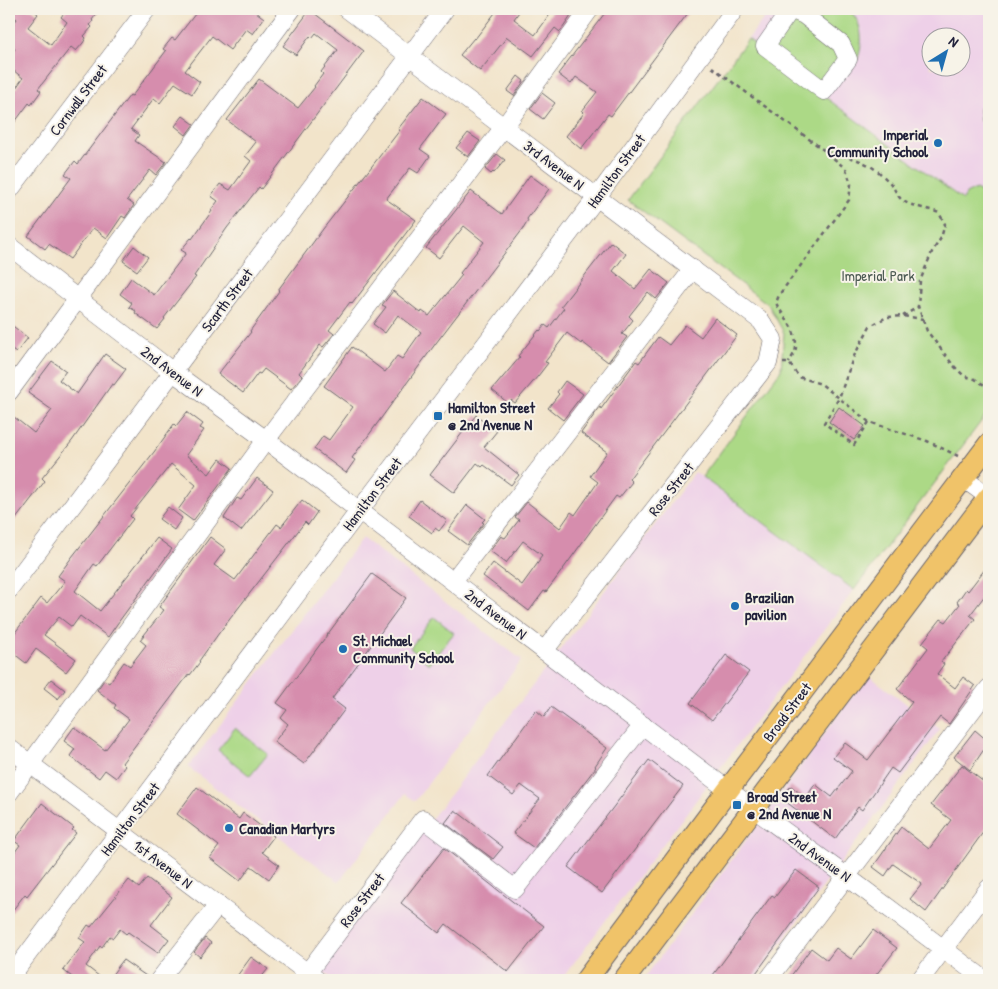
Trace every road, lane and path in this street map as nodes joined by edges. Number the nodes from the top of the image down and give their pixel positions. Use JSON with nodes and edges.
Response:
{"nodes":[{"id":1,"x":147,"y":9,"type":"edge"},
{"id":2,"x":292,"y":9,"type":"edge"},
{"id":3,"x":347,"y":9,"type":"edge"},
{"id":4,"x":445,"y":9,"type":"edge"},
{"id":5,"x":590,"y":9,"type":"edge"},
{"id":6,"x":735,"y":9,"type":"edge"},
{"id":7,"x":791,"y":9,"type":"edge"},
{"id":8,"x":410,"y":56,"type":"junction"},
{"id":9,"x":699,"y":57,"type":"junction"},
{"id":10,"x":504,"y":127,"type":"junction"},
{"id":11,"x":825,"y":151,"type":"junction"},
{"id":12,"x":9,"y":191,"type":"edge"},
{"id":13,"x":597,"y":197,"type":"junction"},
{"id":14,"x":9,"y":246,"type":"edge"},
{"id":15,"x":693,"y":270,"type":"junction"},
{"id":16,"x":78,"y":298,"type":"junction"},
{"id":17,"x":918,"y":306,"type":"junction"},
{"id":18,"x":902,"y":316,"type":"junction"},
{"id":19,"x":924,"y":320,"type":"junction"},
{"id":20,"x":761,"y":321,"type":"joint"},
{"id":21,"x":768,"y":362,"type":"junction"},
{"id":22,"x":790,"y":363,"type":"junction"},
{"id":23,"x":173,"y":372,"type":"junction"},
{"id":24,"x":989,"y":388,"type":"edge"},
{"id":25,"x":9,"y":392,"type":"edge"},
{"id":26,"x":839,"y":398,"type":"junction"},
{"id":27,"x":869,"y":422,"type":"junction"},
{"id":28,"x":266,"y":440,"type":"junction"},
{"id":29,"x":989,"y":444,"type":"edge"},
{"id":30,"x":968,"y":472,"type":"junction"},
{"id":31,"x":989,"y":497,"type":"edge"},
{"id":32,"x":359,"y":511,"type":"junction"},
{"id":33,"x":453,"y":581,"type":"junction"},
{"id":34,"x":9,"y":590,"type":"edge"},
{"id":35,"x":544,"y":651,"type":"junction"},
{"id":36,"x":989,"y":688,"type":"edge"},
{"id":37,"x":644,"y":725,"type":"junction"},
{"id":38,"x":9,"y":748,"type":"edge"},
{"id":39,"x":30,"y":764,"type":"junction"},
{"id":40,"x":728,"y":790,"type":"junction"},
{"id":41,"x":9,"y":793,"type":"edge"},
{"id":42,"x":753,"y":808,"type":"junction"},
{"id":43,"x":120,"y":832,"type":"junction"},
{"id":44,"x":846,"y":876,"type":"junction"},
{"id":45,"x":989,"y":888,"type":"edge"},
{"id":46,"x":218,"y":905,"type":"junction"},
{"id":47,"x":944,"y":949,"type":"junction"},
{"id":48,"x":309,"y":978,"type":"edge"},
{"id":49,"x":9,"y":979,"type":"edge"},
{"id":50,"x":159,"y":980,"type":"edge"},
{"id":51,"x":586,"y":980,"type":"edge"},
{"id":52,"x":624,"y":980,"type":"edge"},
{"id":53,"x":768,"y":980,"type":"edge"},
{"id":54,"x":920,"y":980,"type":"edge"},
{"id":55,"x":985,"y":980,"type":"edge"}],
"edges":[{"from":1,"to":12,"type":"street","name":"Cornwall Street"},
{"from":2,"to":16,"type":"street"},
{"from":3,"to":8,"type":"street","name":"3rd Avenue N"},
{"from":4,"to":8,"type":"street","name":"Scarth Street"},
{"from":5,"to":10,"type":"street"},
{"from":6,"to":9,"type":"street","name":"Hamilton Street"},
{"from":7,"to":7,"type":"street"},
{"from":8,"to":10,"type":"street","name":"3rd Avenue N"},
{"from":8,"to":23,"type":"street","name":"Scarth Street"},
{"from":9,"to":11,"type":"path"},
{"from":9,"to":13,"type":"street","name":"Hamilton Street"},
{"from":10,"to":13,"type":"street","name":"3rd Avenue N"},
{"from":10,"to":28,"type":"street"},
{"from":11,"to":17,"type":"path"},
{"from":11,"to":22,"type":"path"},
{"from":13,"to":15,"type":"street","name":"3rd Avenue N"},
{"from":13,"to":32,"type":"street","name":"Hamilton Street"},
{"from":14,"to":16,"type":"street","name":"2nd Avenue N"},
{"from":15,"to":20,"type":"street","name":"3rd Avenue N"},
{"from":15,"to":33,"type":"street"},
{"from":16,"to":23,"type":"street","name":"2nd Avenue N"},
{"from":16,"to":25,"type":"street"},
{"from":17,"to":18,"type":"path"},
{"from":17,"to":19,"type":"path"},
{"from":18,"to":19,"type":"path"},
{"from":18,"to":26,"type":"path"},
{"from":19,"to":24,"type":"path"},
{"from":20,"to":21,"type":"street","name":"Rose Street"},
{"from":21,"to":22,"type":"path"},
{"from":21,"to":35,"type":"street","name":"Rose Street"},
{"from":22,"to":26,"type":"path"},
{"from":23,"to":28,"type":"street","name":"2nd Avenue N"},
{"from":23,"to":34,"type":"street","name":"Scarth Street"},
{"from":26,"to":27,"type":"path"},
{"from":26,"to":27,"type":"path"},
{"from":27,"to":30,"type":"path"},
{"from":28,"to":32,"type":"street","name":"2nd Avenue N"},
{"from":28,"to":39,"type":"street"},
{"from":29,"to":30,"type":"main road","name":"Broad Street"},
{"from":30,"to":31,"type":"street"},
{"from":30,"to":40,"type":"main road","name":"Broad Street"},
{"from":31,"to":42,"type":"main road","name":"Broad Street"},
{"from":32,"to":33,"type":"street","name":"2nd Avenue N"},
{"from":32,"to":43,"type":"street","name":"Hamilton Street"},
{"from":33,"to":35,"type":"street","name":"2nd Avenue N"},
{"from":35,"to":37,"type":"street","name":"2nd Avenue N"},
{"from":36,"to":44,"type":"street"},
{"from":37,"to":40,"type":"street","name":"2nd Avenue N"},
{"from":37,"to":48,"type":"street","name":"Rose Street"},
{"from":38,"to":39,"type":"street","name":"1st Avenue N"},
{"from":39,"to":41,"type":"street"},
{"from":39,"to":43,"type":"street","name":"1st Avenue N"},
{"from":40,"to":42,"type":"street","name":"2nd Avenue N"},
{"from":40,"to":51,"type":"main road","name":"Broad Street"},
{"from":42,"to":44,"type":"street","name":"2nd Avenue N"},
{"from":42,"to":52,"type":"main road","name":"Broad Street"},
{"from":43,"to":46,"type":"street","name":"1st Avenue N"},
{"from":43,"to":49,"type":"street","name":"Hamilton Street"},
{"from":44,"to":47,"type":"street","name":"2nd Avenue N"},
{"from":44,"to":53,"type":"street"},
{"from":45,"to":47,"type":"street"},
{"from":46,"to":48,"type":"street","name":"1st Avenue N"},
{"from":46,"to":50,"type":"street"},
{"from":47,"to":54,"type":"street"},
{"from":47,"to":55,"type":"street","name":"2nd Avenue N"}]}
